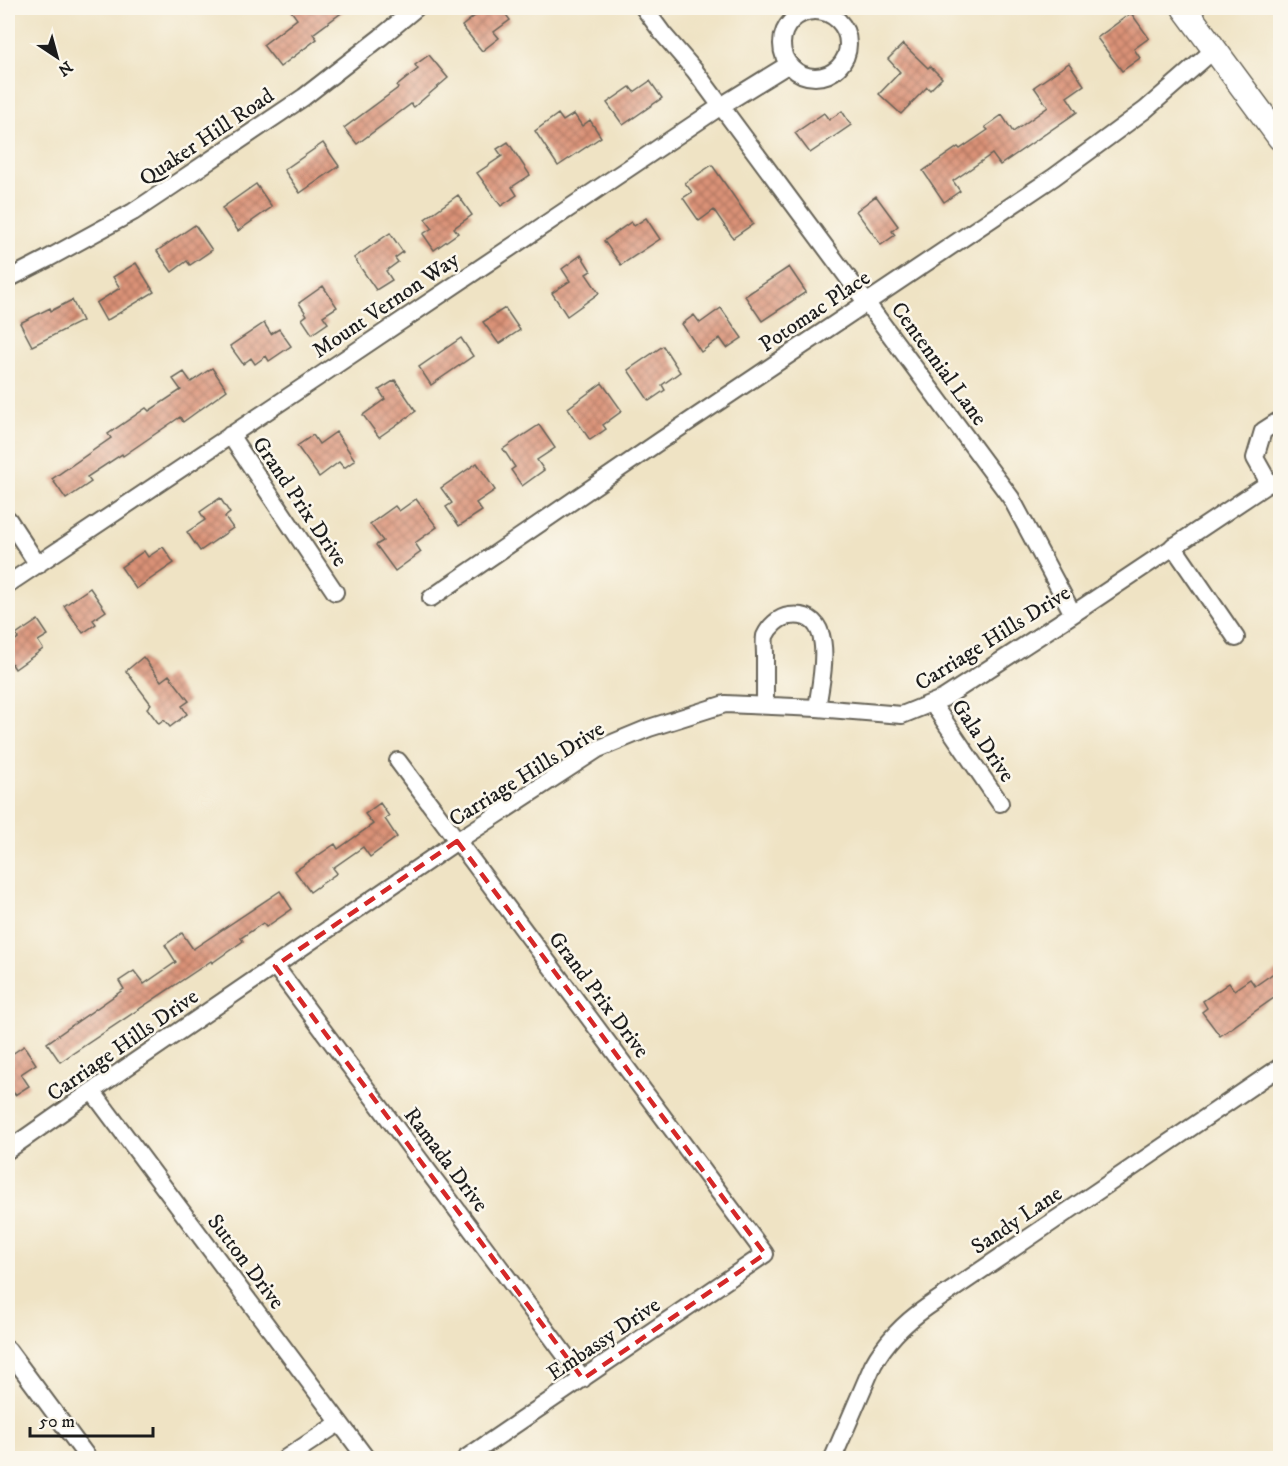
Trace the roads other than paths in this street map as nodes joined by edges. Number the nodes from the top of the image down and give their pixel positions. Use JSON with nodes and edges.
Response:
{"nodes":[{"id":1,"x":416,"y":8,"type":"edge"},
{"id":2,"x":644,"y":8,"type":"edge"},
{"id":3,"x":1184,"y":8,"type":"edge"},
{"id":4,"x":1215,"y":49,"type":"junction"},
{"id":5,"x":789,"y":64,"type":"dead end"},
{"id":6,"x":721,"y":106,"type":"junction"},
{"id":7,"x":1281,"y":138,"type":"edge"},
{"id":8,"x":8,"y":279,"type":"edge"},
{"id":9,"x":867,"y":302,"type":"junction"},
{"id":10,"x":1281,"y":420,"type":"edge"},
{"id":11,"x":230,"y":435,"type":"junction"},
{"id":12,"x":1275,"y":484,"type":"edge"},
{"id":13,"x":8,"y":519,"type":"edge"},
{"id":14,"x":1173,"y":546,"type":"junction"},
{"id":15,"x":38,"y":565,"type":"junction"},
{"id":16,"x":8,"y":584,"type":"edge"},
{"id":17,"x":335,"y":592,"type":"dead end"},
{"id":18,"x":431,"y":598,"type":"dead end"},
{"id":19,"x":1073,"y":614,"type":"junction"},
{"id":20,"x":1236,"y":638,"type":"dead end"},
{"id":21,"x":932,"y":703,"type":"junction"},
{"id":22,"x":765,"y":705,"type":"junction"},
{"id":23,"x":817,"y":708,"type":"junction"},
{"id":24,"x":398,"y":761,"type":"dead end"},
{"id":25,"x":999,"y":803,"type":"dead end"},
{"id":26,"x":458,"y":841,"type":"junction"},
{"id":27,"x":275,"y":966,"type":"junction"},
{"id":28,"x":1281,"y":1067,"type":"edge"},
{"id":29,"x":92,"y":1091,"type":"junction"},
{"id":30,"x":8,"y":1150,"type":"edge"},
{"id":31,"x":765,"y":1254,"type":"joint"},
{"id":32,"x":8,"y":1350,"type":"edge"},
{"id":33,"x":583,"y":1379,"type":"junction"},
{"id":34,"x":339,"y":1423,"type":"junction"},
{"id":35,"x":88,"y":1458,"type":"edge"},
{"id":36,"x":286,"y":1458,"type":"edge"},
{"id":37,"x":366,"y":1458,"type":"edge"},
{"id":38,"x":466,"y":1458,"type":"edge"},
{"id":39,"x":833,"y":1458,"type":"edge"}],
"edges":[{"from":1,"to":8,"type":"street","name":"Quaker Hill Road"},
{"from":2,"to":6,"type":"street","name":"Centennial Lane"},
{"from":3,"to":4,"type":"street"},
{"from":4,"to":7,"type":"street"},
{"from":4,"to":9,"type":"street","name":"Potomac Place"},
{"from":5,"to":6,"type":"street","name":"Mount Vernon Way"},
{"from":6,"to":9,"type":"street","name":"Centennial Lane"},
{"from":6,"to":11,"type":"street","name":"Mount Vernon Way"},
{"from":9,"to":18,"type":"street","name":"Potomac Place"},
{"from":9,"to":19,"type":"street","name":"Centennial Lane"},
{"from":10,"to":12,"type":"street","name":"Carriage Hills Drive"},
{"from":11,"to":15,"type":"street","name":"Mount Vernon Way"},
{"from":11,"to":17,"type":"street","name":"Grand Prix Drive"},
{"from":12,"to":14,"type":"street","name":"Carriage Hills Drive"},
{"from":13,"to":15,"type":"street"},
{"from":14,"to":19,"type":"street","name":"Carriage Hills Drive"},
{"from":14,"to":20,"type":"street"},
{"from":15,"to":16,"type":"street","name":"Mount Vernon Way"},
{"from":19,"to":21,"type":"street","name":"Carriage Hills Drive"},
{"from":21,"to":23,"type":"street","name":"Carriage Hills Drive"},
{"from":21,"to":25,"type":"street","name":"Gala Drive"},
{"from":22,"to":23,"type":"street","name":"Carriage Hills Drive"},
{"from":22,"to":23,"type":"street"},
{"from":22,"to":26,"type":"street","name":"Carriage Hills Drive"},
{"from":24,"to":26,"type":"street","name":"Grand Prix Drive"},
{"from":26,"to":27,"type":"street","name":"Carriage Hills Drive"},
{"from":26,"to":31,"type":"street","name":"Grand Prix Drive"},
{"from":27,"to":29,"type":"street","name":"Carriage Hills Drive"},
{"from":27,"to":33,"type":"street","name":"Ramada Drive"},
{"from":28,"to":39,"type":"street","name":"Sandy Lane"},
{"from":29,"to":30,"type":"street","name":"Carriage Hills Drive"},
{"from":29,"to":34,"type":"street","name":"Sutton Drive"},
{"from":31,"to":33,"type":"street","name":"Embassy Drive"},
{"from":32,"to":35,"type":"street"},
{"from":33,"to":38,"type":"street","name":"Embassy Drive"},
{"from":34,"to":36,"type":"street"},
{"from":34,"to":37,"type":"street","name":"Sutton Drive"}]}
